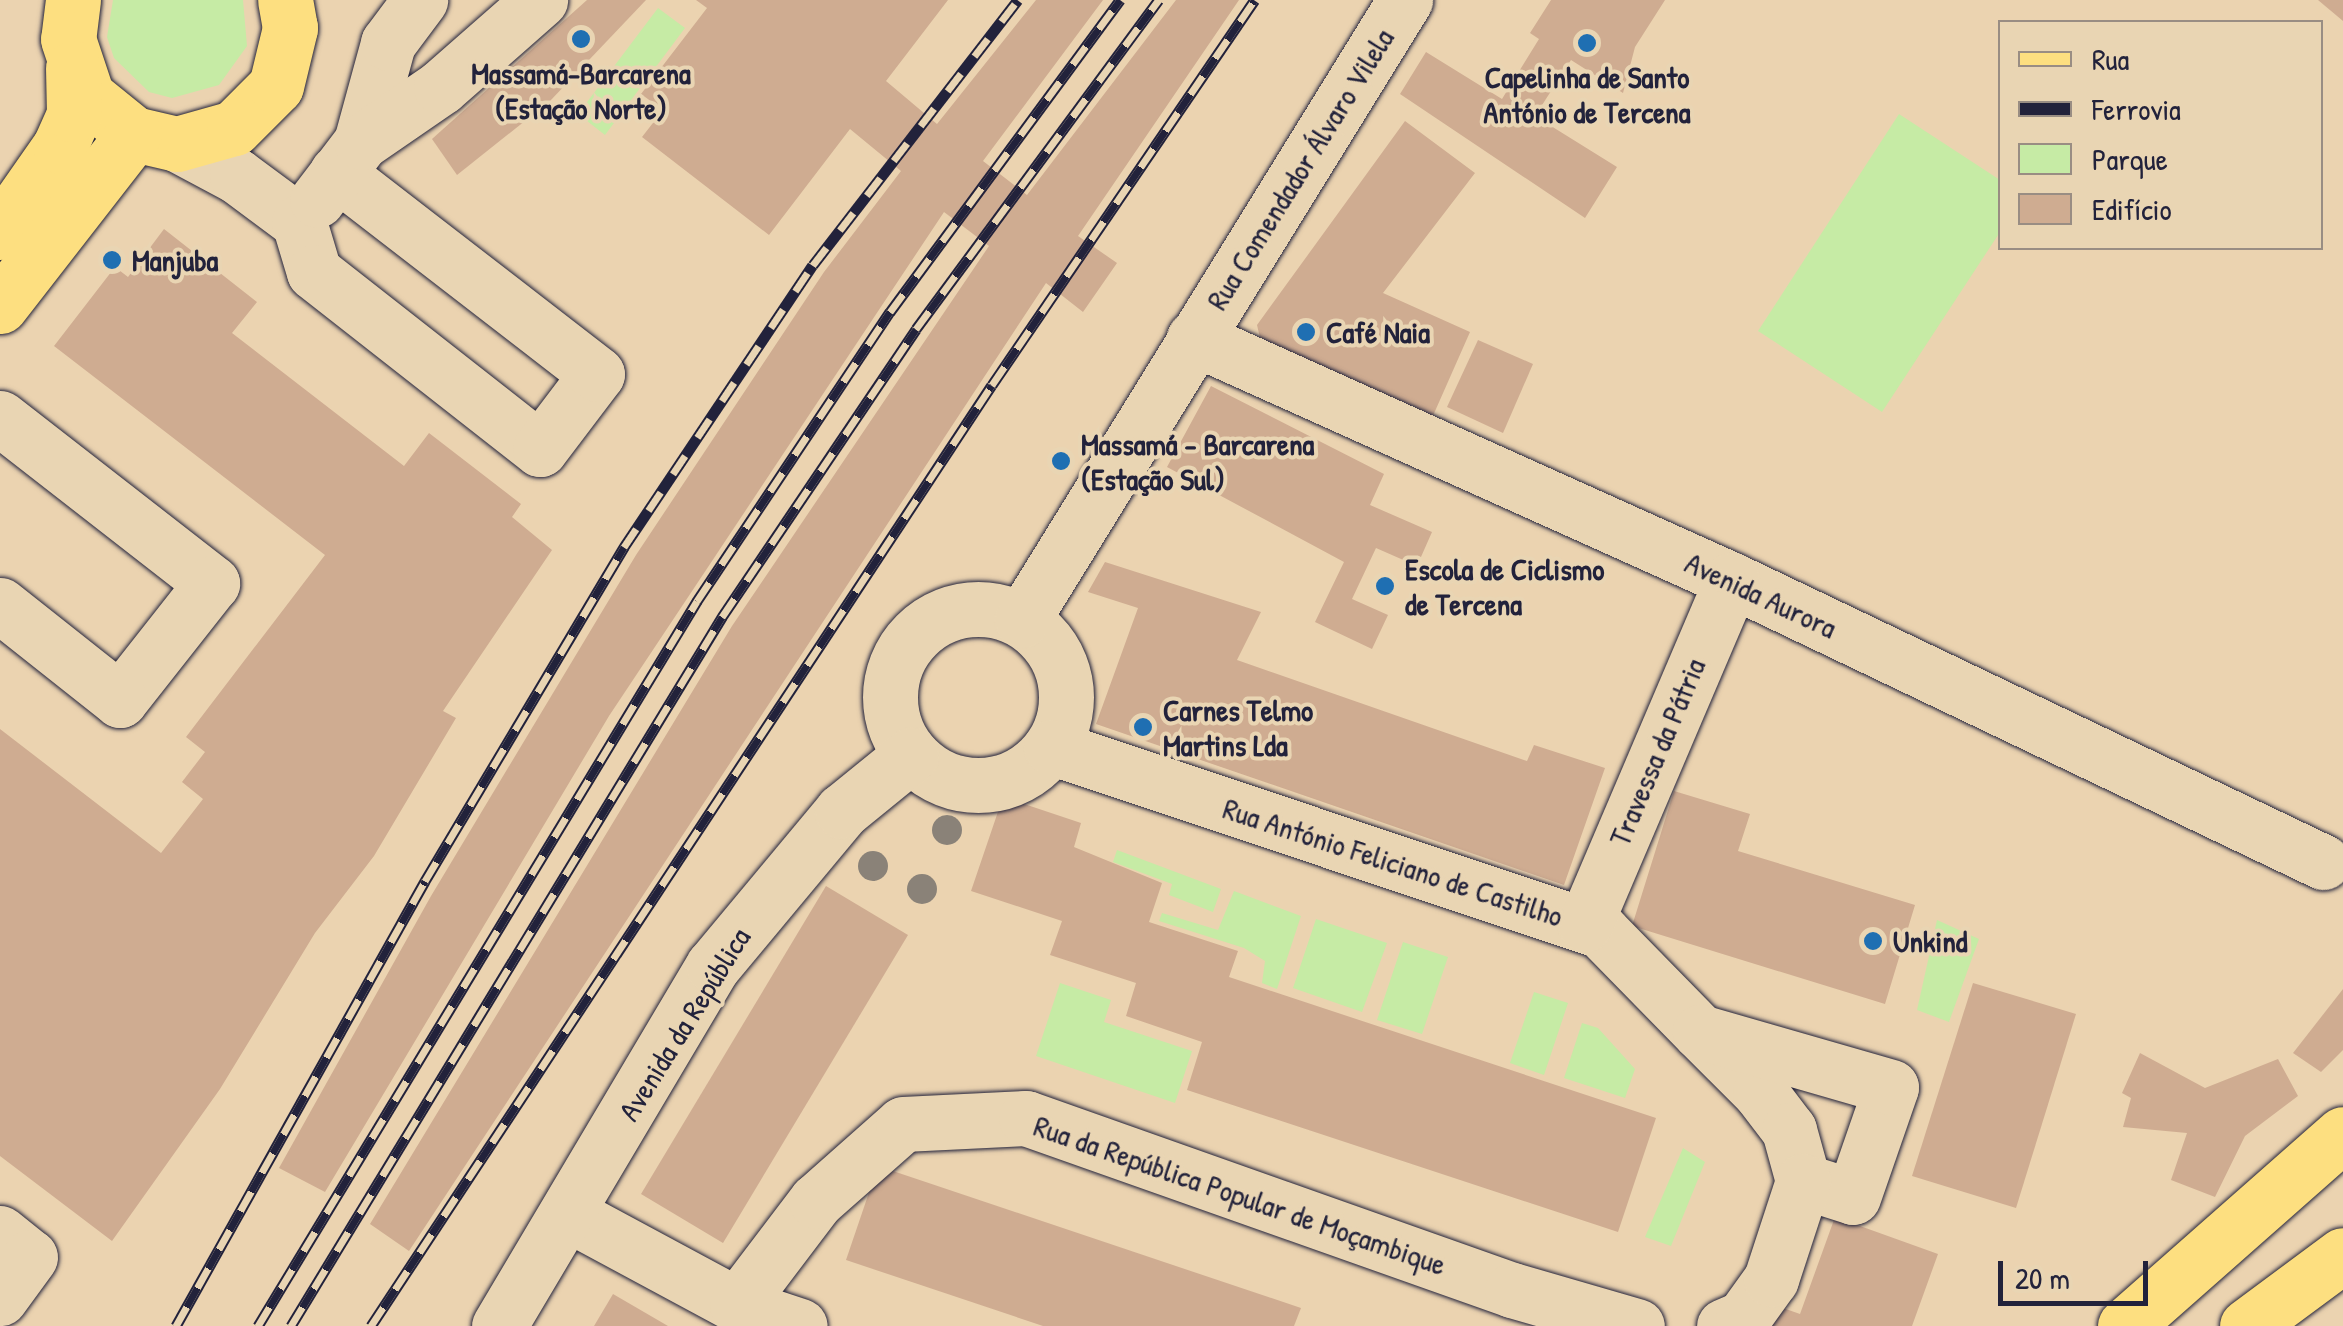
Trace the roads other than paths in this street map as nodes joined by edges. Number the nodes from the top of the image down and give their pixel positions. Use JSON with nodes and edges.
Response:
{"nodes":[{"id":1,"x":284,"y":0,"type":"edge"},
{"id":2,"x":420,"y":0,"type":"edge"},
{"id":3,"x":540,"y":0,"type":"edge"},
{"id":4,"x":1405,"y":0,"type":"edge"},
{"id":5,"x":70,"y":3,"type":"edge"},
{"id":6,"x":73,"y":68,"type":"junction"},
{"id":7,"x":155,"y":139,"type":"junction"},
{"id":8,"x":349,"y":157,"type":"junction"},
{"id":9,"x":300,"y":222,"type":"junction"},
{"id":10,"x":2,"y":227,"type":"edge"},
{"id":11,"x":0,"y":306,"type":"edge"},
{"id":12,"x":1194,"y":338,"type":"junction"},
{"id":13,"x":0,"y":418,"type":"edge"},
{"id":14,"x":1732,"y":580,"type":"junction"},
{"id":15,"x":0,"y":605,"type":"edge"},
{"id":16,"x":1022,"y":620,"type":"junction"},
{"id":17,"x":1050,"y":748,"type":"junction"},
{"id":18,"x":911,"y":755,"type":"junction"},
{"id":19,"x":2323,"y":862,"type":"dead end"},
{"id":20,"x":1585,"y":924,"type":"junction"},
{"id":21,"x":1700,"y":1032,"type":"junction"},
{"id":22,"x":2343,"y":1134,"type":"edge"},
{"id":23,"x":1803,"y":1181,"type":"junction"},
{"id":24,"x":568,"y":1214,"type":"junction"},
{"id":25,"x":0,"y":1233,"type":"edge"},
{"id":26,"x":2343,"y":1256,"type":"edge"},
{"id":27,"x":0,"y":1298,"type":"edge"},
{"id":28,"x":737,"y":1305,"type":"junction"},
{"id":29,"x":500,"y":1326,"type":"edge"},
{"id":30,"x":800,"y":1326,"type":"edge"},
{"id":31,"x":1637,"y":1326,"type":"edge"},
{"id":32,"x":1724,"y":1326,"type":"edge"},
{"id":33,"x":2124,"y":1326,"type":"edge"},
{"id":34,"x":2247,"y":1326,"type":"edge"}],
"edges":[{"from":1,"to":7,"type":"main road"},
{"from":2,"to":8,"type":"street"},
{"from":3,"to":8,"type":"street"},
{"from":4,"to":12,"type":"street","name":"Rua Comendador Álvaro Vilela"},
{"from":5,"to":6,"type":"main road"},
{"from":6,"to":7,"type":"main road"},
{"from":6,"to":10,"type":"main road"},
{"from":7,"to":9,"type":"street"},
{"from":7,"to":11,"type":"main road"},
{"from":8,"to":9,"type":"street"},
{"from":8,"to":9,"type":"street"},
{"from":12,"to":14,"type":"street","name":"Avenida Aurora"},
{"from":12,"to":16,"type":"street"},
{"from":13,"to":15,"type":"street"},
{"from":14,"to":19,"type":"street","name":"Avenida Aurora"},
{"from":14,"to":20,"type":"street","name":"Travessa da Pátria"},
{"from":16,"to":17,"type":"street"},
{"from":16,"to":18,"type":"street"},
{"from":17,"to":18,"type":"street"},
{"from":17,"to":20,"type":"street","name":"Rua António Feliciano de Castilho"},
{"from":18,"to":24,"type":"street","name":"Avenida da República"},
{"from":20,"to":21,"type":"street","name":"Rua António Feliciano de Castilho"},
{"from":21,"to":23,"type":"street","name":"Rua António Feliciano de Castilho"},
{"from":21,"to":23,"type":"street"},
{"from":22,"to":33,"type":"main road"},
{"from":23,"to":32,"type":"street"},
{"from":24,"to":28,"type":"street"},
{"from":24,"to":29,"type":"street","name":"Avenida da República"},
{"from":25,"to":27,"type":"street"},
{"from":26,"to":34,"type":"main road"},
{"from":28,"to":30,"type":"street"},
{"from":28,"to":31,"type":"street","name":"Rua da República Popular de Moçambique"}]}
